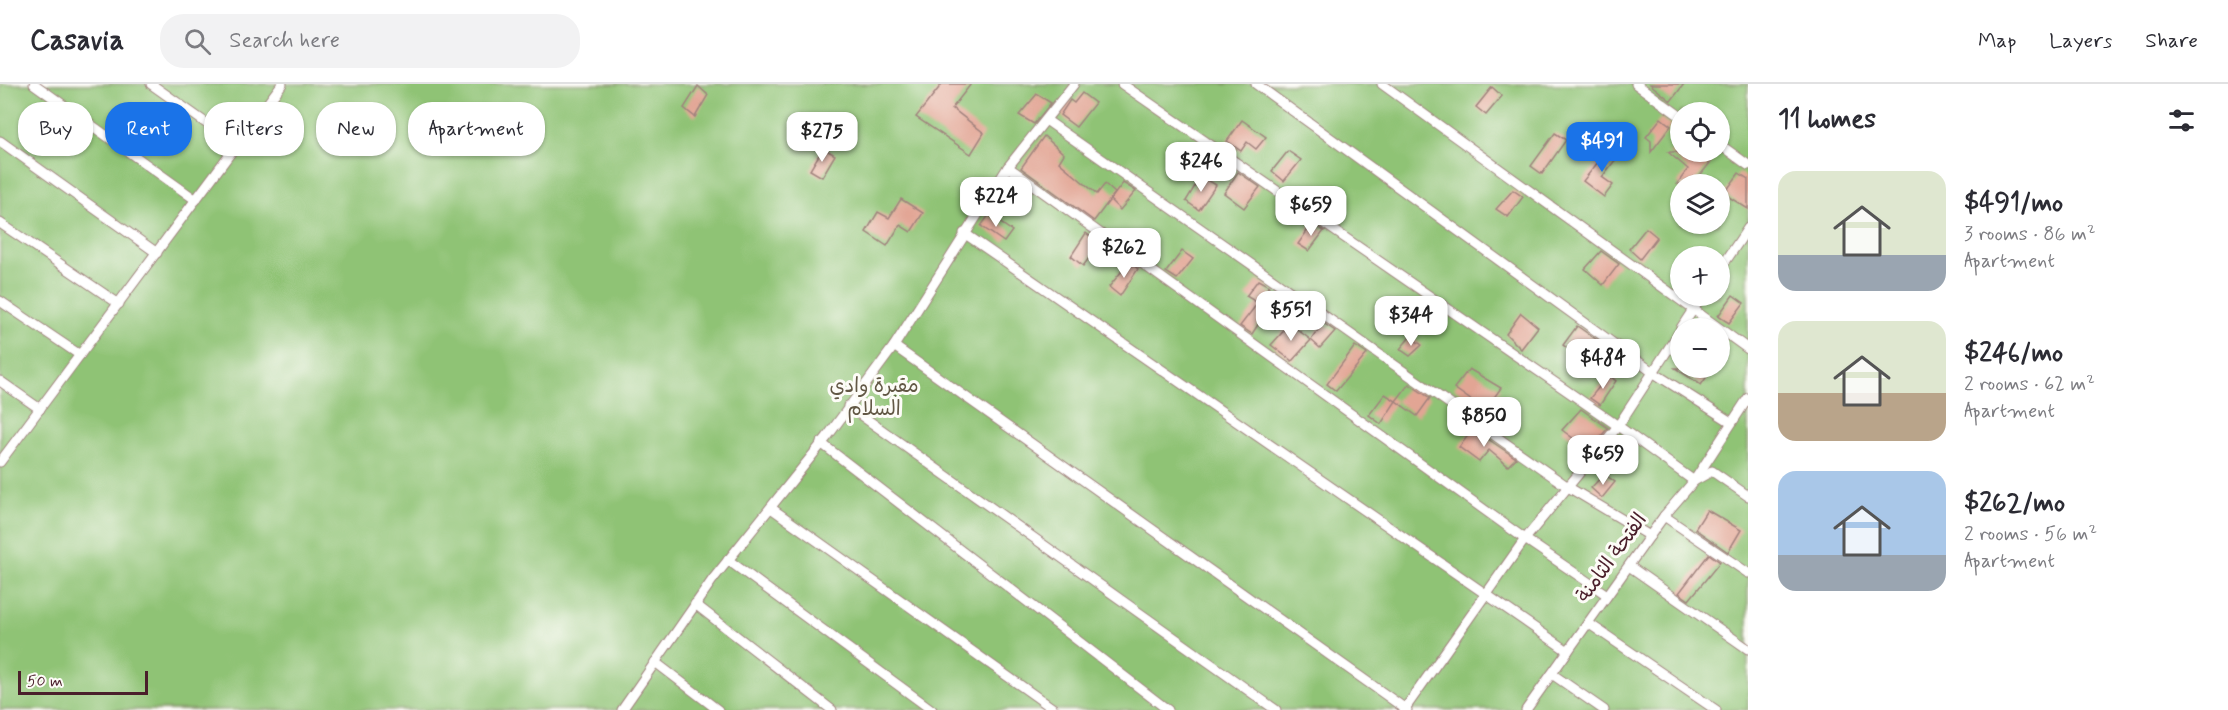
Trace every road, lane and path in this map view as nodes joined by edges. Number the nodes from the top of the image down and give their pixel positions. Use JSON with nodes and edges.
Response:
{"nodes":[{"id":1,"x":34,"y":84,"type":"edge"},
{"id":2,"x":151,"y":84,"type":"edge"},
{"id":3,"x":282,"y":84,"type":"edge"},
{"id":4,"x":1074,"y":84,"type":"edge"},
{"id":5,"x":1122,"y":84,"type":"edge"},
{"id":6,"x":1256,"y":84,"type":"edge"},
{"id":7,"x":1382,"y":84,"type":"edge"},
{"id":8,"x":1636,"y":84,"type":"edge"},
{"id":9,"x":269,"y":102,"type":"edge"},
{"id":10,"x":1670,"y":109,"type":"edge"},
{"id":11,"x":1046,"y":120,"type":"junction"},
{"id":12,"x":204,"y":122,"type":"edge"},
{"id":13,"x":0,"y":141,"type":"edge"},
{"id":14,"x":1730,"y":152,"type":"edge"},
{"id":15,"x":229,"y":156,"type":"edge"},
{"id":16,"x":1748,"y":165,"type":"edge"},
{"id":17,"x":1008,"y":166,"type":"junction"},
{"id":18,"x":196,"y":200,"type":"junction"},
{"id":19,"x":0,"y":223,"type":"edge"},
{"id":20,"x":1748,"y":228,"type":"edge"},
{"id":21,"x":964,"y":233,"type":"junction"},
{"id":22,"x":157,"y":253,"type":"junction"},
{"id":23,"x":1730,"y":254,"type":"edge"},
{"id":24,"x":0,"y":301,"type":"edge"},
{"id":25,"x":119,"y":304,"type":"junction"},
{"id":26,"x":1696,"y":306,"type":"edge"},
{"id":27,"x":1694,"y":309,"type":"junction"},
{"id":28,"x":1688,"y":318,"type":"edge"},
{"id":29,"x":894,"y":346,"type":"junction"},
{"id":30,"x":1670,"y":348,"type":"edge"},
{"id":31,"x":1748,"y":349,"type":"edge"},
{"id":32,"x":80,"y":355,"type":"junction"},
{"id":33,"x":1654,"y":373,"type":"junction"},
{"id":34,"x":0,"y":381,"type":"edge"},
{"id":35,"x":1748,"y":398,"type":"edge"},
{"id":36,"x":848,"y":406,"type":"junction"},
{"id":37,"x":40,"y":410,"type":"junction"},
{"id":38,"x":1731,"y":422,"type":"junction"},
{"id":39,"x":1618,"y":426,"type":"junction"},
{"id":40,"x":821,"y":443,"type":"junction"},
{"id":41,"x":0,"y":461,"type":"edge"},
{"id":42,"x":1694,"y":481,"type":"junction"},
{"id":43,"x":1568,"y":487,"type":"junction"},
{"id":44,"x":1748,"y":496,"type":"edge"},
{"id":45,"x":771,"y":508,"type":"junction"},
{"id":46,"x":1664,"y":516,"type":"junction"},
{"id":47,"x":1650,"y":536,"type":"junction"},
{"id":48,"x":1525,"y":539,"type":"junction"},
{"id":49,"x":728,"y":560,"type":"junction"},
{"id":50,"x":1629,"y":566,"type":"junction"},
{"id":51,"x":1748,"y":573,"type":"edge"},
{"id":52,"x":1486,"y":594,"type":"junction"},
{"id":53,"x":1607,"y":595,"type":"junction"},
{"id":54,"x":695,"y":604,"type":"junction"},
{"id":55,"x":1588,"y":623,"type":"junction"},
{"id":56,"x":1748,"y":649,"type":"edge"},
{"id":57,"x":1568,"y":651,"type":"junction"},
{"id":58,"x":655,"y":662,"type":"junction"},
{"id":59,"x":1552,"y":674,"type":"junction"},
{"id":60,"x":1405,"y":709,"type":"edge"},
{"id":61,"x":622,"y":710,"type":"edge"},
{"id":62,"x":717,"y":710,"type":"edge"},
{"id":63,"x":832,"y":710,"type":"edge"},
{"id":64,"x":932,"y":710,"type":"edge"},
{"id":65,"x":1055,"y":710,"type":"edge"},
{"id":66,"x":1168,"y":710,"type":"edge"},
{"id":67,"x":1276,"y":710,"type":"edge"},
{"id":68,"x":1526,"y":710,"type":"edge"},
{"id":69,"x":1604,"y":710,"type":"edge"},
{"id":70,"x":1716,"y":710,"type":"edge"}],
"edges":[{"from":1,"to":18,"type":"lane"},
{"from":2,"to":12,"type":"lane"},
{"from":3,"to":9,"type":"lane"},
{"from":4,"to":11,"type":"lane"},
{"from":5,"to":39,"type":"lane"},
{"from":6,"to":33,"type":"lane"},
{"from":7,"to":27,"type":"lane"},
{"from":8,"to":10,"type":"lane"},
{"from":11,"to":17,"type":"lane"},
{"from":11,"to":43,"type":"lane"},
{"from":13,"to":22,"type":"lane"},
{"from":14,"to":16,"type":"lane"},
{"from":15,"to":18,"type":"lane"},
{"from":17,"to":21,"type":"lane"},
{"from":17,"to":48,"type":"lane"},
{"from":18,"to":22,"type":"lane"},
{"from":19,"to":25,"type":"lane"},
{"from":20,"to":23,"type":"lane"},
{"from":21,"to":29,"type":"lane"},
{"from":21,"to":52,"type":"lane"},
{"from":22,"to":25,"type":"lane"},
{"from":24,"to":32,"type":"lane"},
{"from":25,"to":32,"type":"lane"},
{"from":26,"to":27,"type":"lane"},
{"from":27,"to":28,"type":"lane"},
{"from":27,"to":31,"type":"lane"},
{"from":29,"to":36,"type":"lane"},
{"from":29,"to":60,"type":"lane"},
{"from":30,"to":33,"type":"lane"},
{"from":32,"to":37,"type":"lane"},
{"from":33,"to":38,"type":"lane"},
{"from":33,"to":39,"type":"lane"},
{"from":34,"to":37,"type":"lane"},
{"from":35,"to":38,"type":"lane","name":"الفتحة الثامنة"},
{"from":36,"to":40,"type":"lane"},
{"from":36,"to":67,"type":"lane"},
{"from":37,"to":41,"type":"lane"},
{"from":38,"to":42,"type":"lane","name":"الفتحة الثامنة"},
{"from":39,"to":42,"type":"lane"},
{"from":39,"to":43,"type":"lane"},
{"from":40,"to":45,"type":"lane"},
{"from":40,"to":66,"type":"lane"},
{"from":42,"to":44,"type":"lane"},
{"from":42,"to":46,"type":"lane","name":"الفتحة الثامنة"},
{"from":43,"to":47,"type":"lane"},
{"from":43,"to":48,"type":"lane"},
{"from":45,"to":49,"type":"lane"},
{"from":45,"to":65,"type":"lane"},
{"from":46,"to":47,"type":"lane","name":"الفتحة الثامنة"},
{"from":46,"to":51,"type":"lane"},
{"from":47,"to":50,"type":"lane","name":"الفتحة الثامنة"},
{"from":48,"to":52,"type":"lane"},
{"from":48,"to":53,"type":"lane"},
{"from":49,"to":54,"type":"lane"},
{"from":49,"to":64,"type":"lane"},
{"from":50,"to":53,"type":"lane","name":"الفتحة الثامنة"},
{"from":50,"to":56,"type":"lane"},
{"from":52,"to":57,"type":"lane"},
{"from":52,"to":60,"type":"lane"},
{"from":53,"to":55,"type":"lane","name":"الفتحة الثامنة"},
{"from":54,"to":58,"type":"lane"},
{"from":54,"to":63,"type":"lane"},
{"from":55,"to":57,"type":"lane","name":"الفتحة الثامنة"},
{"from":55,"to":70,"type":"lane"},
{"from":57,"to":59,"type":"lane","name":"الفتحة الثامنة"},
{"from":58,"to":61,"type":"lane"},
{"from":58,"to":62,"type":"lane"},
{"from":59,"to":68,"type":"lane","name":"الفتحة الثامنة"},
{"from":59,"to":69,"type":"lane"}]}
